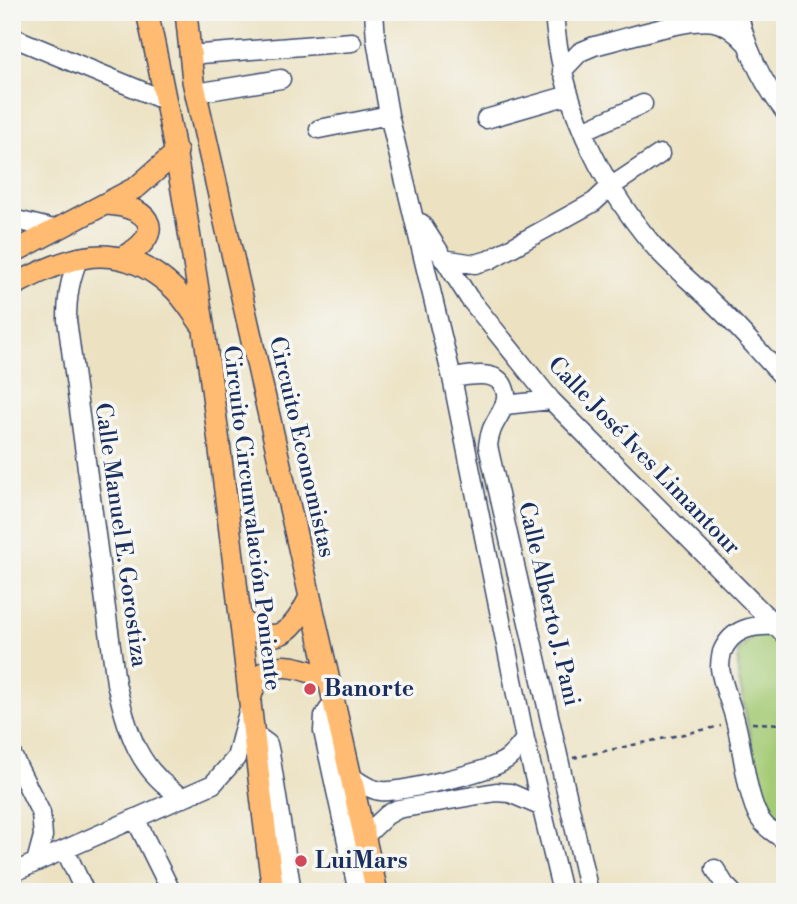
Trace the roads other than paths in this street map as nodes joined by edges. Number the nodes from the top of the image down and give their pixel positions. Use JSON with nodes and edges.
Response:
{"nodes":[{"id":1,"x":147,"y":12,"type":"edge"},
{"id":2,"x":186,"y":12,"type":"edge"},
{"id":3,"x":374,"y":12,"type":"edge"},
{"id":4,"x":554,"y":12,"type":"edge"},
{"id":5,"x":738,"y":12,"type":"edge"},
{"id":6,"x":12,"y":37,"type":"edge"},
{"id":7,"x":352,"y":42,"type":"dead end"},
{"id":8,"x":746,"y":43,"type":"junction"},
{"id":9,"x":189,"y":55,"type":"junction"},
{"id":10,"x":562,"y":71,"type":"junction"},
{"id":11,"x":281,"y":79,"type":"dead end"},
{"id":12,"x":779,"y":91,"type":"edge"},
{"id":13,"x":196,"y":93,"type":"junction"},
{"id":14,"x":569,"y":95,"type":"junction"},
{"id":15,"x":166,"y":101,"type":"junction"},
{"id":16,"x":643,"y":104,"type":"dead end"},
{"id":17,"x":785,"y":112,"type":"edge"},
{"id":18,"x":390,"y":116,"type":"junction"},
{"id":19,"x":486,"y":119,"type":"dead end"},
{"id":20,"x":319,"y":129,"type":"dead end"},
{"id":21,"x":583,"y":131,"type":"junction"},
{"id":22,"x":177,"y":152,"type":"junction"},
{"id":23,"x":660,"y":153,"type":"dead end"},
{"id":24,"x":609,"y":188,"type":"junction"},
{"id":25,"x":107,"y":204,"type":"junction"},
{"id":26,"x":413,"y":211,"type":"junction"},
{"id":27,"x":12,"y":219,"type":"edge"},
{"id":28,"x":58,"y":230,"type":"junction"},
{"id":29,"x":12,"y":253,"type":"edge"},
{"id":30,"x":79,"y":257,"type":"junction"},
{"id":31,"x":121,"y":258,"type":"junction"},
{"id":32,"x":443,"y":259,"type":"junction"},
{"id":33,"x":12,"y":286,"type":"edge"},
{"id":34,"x":202,"y":325,"type":"junction"},
{"id":35,"x":452,"y":378,"type":"junction"},
{"id":36,"x":785,"y":379,"type":"edge"},
{"id":37,"x":551,"y":400,"type":"junction"},
{"id":38,"x":505,"y":405,"type":"junction"},
{"id":39,"x":309,"y":599,"type":"junction"},
{"id":40,"x":241,"y":619,"type":"junction"},
{"id":41,"x":780,"y":630,"type":"edge"},
{"id":42,"x":328,"y":679,"type":"junction"},
{"id":43,"x":333,"y":703,"type":"junction"},
{"id":44,"x":249,"y":706,"type":"junction"},
{"id":45,"x":253,"y":733,"type":"junction"},
{"id":46,"x":525,"y":739,"type":"junction"},
{"id":47,"x":12,"y":755,"type":"edge"},
{"id":48,"x":352,"y":777,"type":"junction"},
{"id":49,"x":184,"y":798,"type":"junction"},
{"id":50,"x":540,"y":806,"type":"junction"},
{"id":51,"x":136,"y":820,"type":"junction"},
{"id":52,"x":366,"y":836,"type":"junction"},
{"id":53,"x":785,"y":840,"type":"edge"},
{"id":54,"x":65,"y":850,"type":"junction"},
{"id":55,"x":36,"y":862,"type":"junction"},
{"id":56,"x":715,"y":869,"type":"dead end"},
{"id":57,"x":12,"y":873,"type":"edge"},
{"id":58,"x":170,"y":889,"type":"dead end"},
{"id":59,"x":85,"y":892,"type":"edge"},
{"id":60,"x":273,"y":892,"type":"edge"},
{"id":61,"x":292,"y":892,"type":"edge"},
{"id":62,"x":358,"y":892,"type":"edge"},
{"id":63,"x":377,"y":892,"type":"edge"},
{"id":64,"x":562,"y":892,"type":"edge"},
{"id":65,"x":589,"y":892,"type":"edge"},
{"id":66,"x":732,"y":892,"type":"edge"}],
"edges":[{"from":1,"to":15,"type":"main road","name":"Circuito Circunvalación Poniente"},
{"from":2,"to":9,"type":"main road","name":"Circuito Economistas"},
{"from":3,"to":18,"type":"street","name":"Calle Alberto J. Pani"},
{"from":4,"to":10,"type":"street"},
{"from":5,"to":8,"type":"street"},
{"from":6,"to":15,"type":"street"},
{"from":7,"to":9,"type":"street"},
{"from":8,"to":10,"type":"street"},
{"from":8,"to":12,"type":"street"},
{"from":9,"to":13,"type":"main road","name":"Circuito Economistas"},
{"from":10,"to":14,"type":"street"},
{"from":11,"to":13,"type":"street"},
{"from":12,"to":17,"type":"street"},
{"from":13,"to":39,"type":"main road","name":"Circuito Economistas"},
{"from":14,"to":19,"type":"street"},
{"from":14,"to":21,"type":"street"},
{"from":15,"to":22,"type":"main road","name":"Circuito Circunvalación Poniente"},
{"from":16,"to":21,"type":"street"},
{"from":18,"to":20,"type":"street"},
{"from":18,"to":26,"type":"street","name":"Calle Alberto J. Pani"},
{"from":21,"to":24,"type":"street"},
{"from":22,"to":25,"type":"main road"},
{"from":22,"to":34,"type":"main road","name":"Circuito Circunvalación Poniente"},
{"from":23,"to":24,"type":"street"},
{"from":24,"to":32,"type":"street"},
{"from":24,"to":36,"type":"street"},
{"from":25,"to":28,"type":"main road"},
{"from":25,"to":31,"type":"main road"},
{"from":26,"to":32,"type":"street","name":"Calle José Ives Limantour"},
{"from":26,"to":35,"type":"street","name":"Calle Alberto J. Pani"},
{"from":27,"to":28,"type":"street"},
{"from":28,"to":29,"type":"main road"},
{"from":30,"to":31,"type":"main road"},
{"from":30,"to":33,"type":"main road"},
{"from":30,"to":49,"type":"street","name":"Calle Manuel E. Gorostiza"},
{"from":31,"to":34,"type":"main road"},
{"from":32,"to":37,"type":"street","name":"Calle José Ives Limantour"},
{"from":34,"to":40,"type":"main road","name":"Circuito Circunvalación Poniente"},
{"from":35,"to":38,"type":"street"},
{"from":35,"to":46,"type":"street","name":"Calle Alberto J. Pani"},
{"from":37,"to":38,"type":"street"},
{"from":37,"to":41,"type":"street","name":"Calle José Ives Limantour"},
{"from":38,"to":65,"type":"street","name":"Calle Alberto J. Pani"},
{"from":39,"to":40,"type":"main road"},
{"from":39,"to":42,"type":"main road","name":"Circuito Economistas"},
{"from":40,"to":44,"type":"main road","name":"Circuito Circunvalación Poniente"},
{"from":41,"to":53,"type":"street","name":"Calle José Ives Limantour"},
{"from":42,"to":43,"type":"main road","name":"Circuito Economistas"},
{"from":42,"to":44,"type":"main road"},
{"from":43,"to":48,"type":"main road","name":"Circuito Economistas"},
{"from":43,"to":62,"type":"street"},
{"from":44,"to":45,"type":"main road","name":"Circuito Circunvalación Poniente"},
{"from":44,"to":49,"type":"street"},
{"from":45,"to":60,"type":"main road","name":"Circuito Circunvalación Poniente"},
{"from":45,"to":61,"type":"street"},
{"from":46,"to":48,"type":"street"},
{"from":46,"to":50,"type":"street","name":"Calle Alberto J. Pani"},
{"from":47,"to":55,"type":"street"},
{"from":48,"to":52,"type":"main road","name":"Circuito Economistas"},
{"from":49,"to":51,"type":"street"},
{"from":50,"to":52,"type":"street"},
{"from":50,"to":64,"type":"street","name":"Calle Alberto J. Pani"},
{"from":51,"to":54,"type":"street"},
{"from":51,"to":58,"type":"street"},
{"from":52,"to":63,"type":"main road","name":"Circuito Economistas"},
{"from":54,"to":55,"type":"street"},
{"from":54,"to":59,"type":"street"},
{"from":55,"to":57,"type":"street"},
{"from":56,"to":66,"type":"street"}]}
